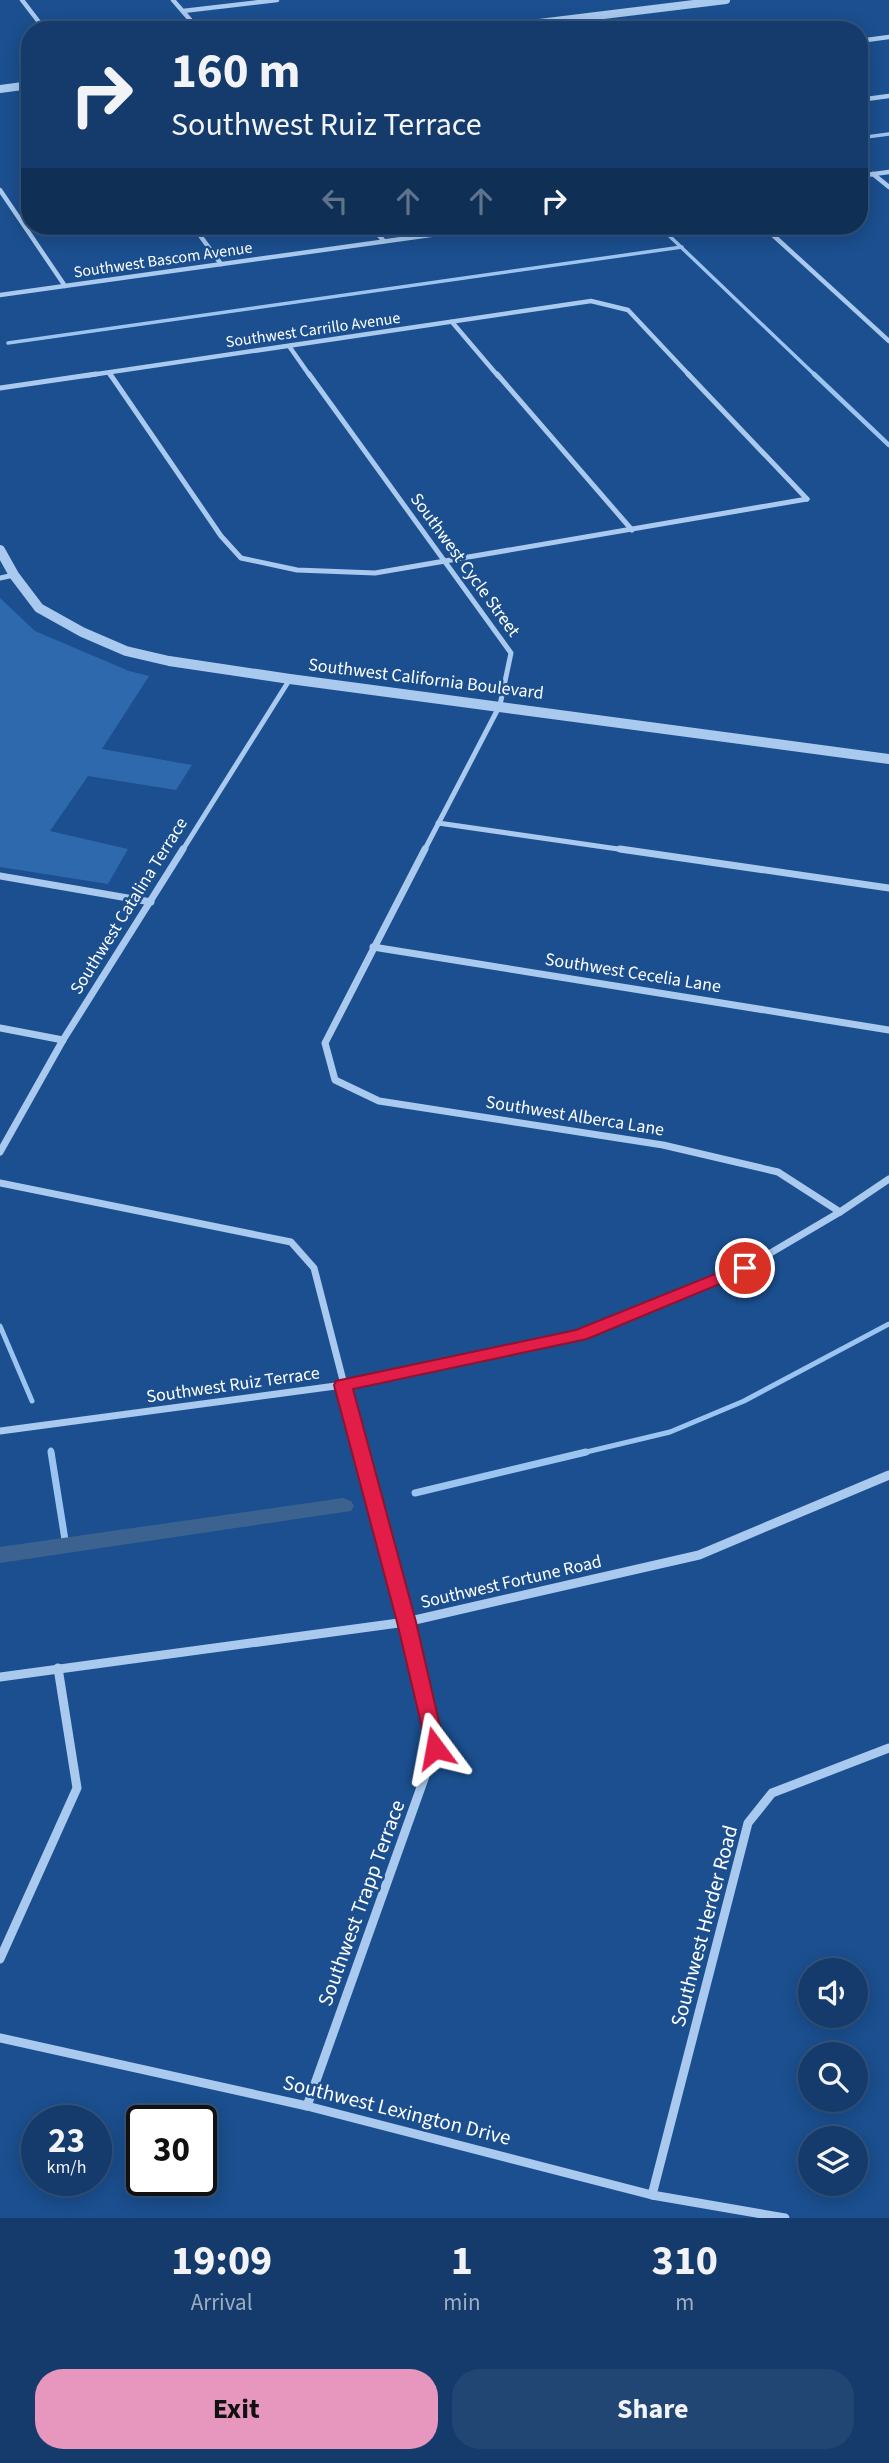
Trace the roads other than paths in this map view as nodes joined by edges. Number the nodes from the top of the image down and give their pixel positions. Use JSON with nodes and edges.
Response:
{"nodes":[{"id":1,"x":22,"y":0,"type":"edge"},
{"id":2,"x":173,"y":0,"type":"edge"},
{"id":3,"x":277,"y":0,"type":"edge"},
{"id":4,"x":726,"y":0,"type":"edge"},
{"id":5,"x":183,"y":11,"type":"junction"},
{"id":6,"x":38,"y":21,"type":"edge"},
{"id":7,"x":191,"y":21,"type":"edge"},
{"id":8,"x":550,"y":21,"type":"edge"},
{"id":9,"x":889,"y":37,"type":"edge"},
{"id":10,"x":868,"y":40,"type":"edge"},
{"id":11,"x":21,"y":86,"type":"edge"},
{"id":12,"x":0,"y":89,"type":"edge"},
{"id":13,"x":889,"y":96,"type":"edge"},
{"id":14,"x":868,"y":99,"type":"edge"},
{"id":15,"x":889,"y":172,"type":"edge"},
{"id":16,"x":873,"y":174,"type":"junction"},
{"id":17,"x":868,"y":175,"type":"edge"},
{"id":18,"x":889,"y":187,"type":"edge"},
{"id":19,"x":0,"y":190,"type":"edge"},
{"id":20,"x":21,"y":221,"type":"edge"},
{"id":21,"x":30,"y":235,"type":"edge"},
{"id":22,"x":200,"y":235,"type":"edge"},
{"id":23,"x":378,"y":235,"type":"edge"},
{"id":24,"x":428,"y":235,"type":"edge"},
{"id":25,"x":774,"y":235,"type":"edge"},
{"id":26,"x":384,"y":241,"type":"junction"},
{"id":27,"x":221,"y":264,"type":"junction"},
{"id":28,"x":65,"y":286,"type":"junction"},
{"id":29,"x":0,"y":295,"type":"edge"},
{"id":30,"x":452,"y":322,"type":"junction"},
{"id":31,"x":889,"y":341,"type":"edge"},
{"id":32,"x":289,"y":346,"type":"junction"},
{"id":33,"x":109,"y":373,"type":"junction"},
{"id":34,"x":0,"y":388,"type":"edge"},
{"id":35,"x":632,"y":530,"type":"junction"},
{"id":36,"x":0,"y":550,"type":"edge"},
{"id":37,"x":447,"y":563,"type":"junction"},
{"id":38,"x":13,"y":575,"type":"junction"},
{"id":39,"x":0,"y":578,"type":"edge"},
{"id":40,"x":290,"y":679,"type":"junction"},
{"id":41,"x":500,"y":705,"type":"junction"},
{"id":42,"x":889,"y":759,"type":"edge"},
{"id":43,"x":438,"y":823,"type":"junction"},
{"id":44,"x":0,"y":876,"type":"edge"},
{"id":45,"x":889,"y":888,"type":"edge"},
{"id":46,"x":151,"y":902,"type":"junction"},
{"id":47,"x":373,"y":947,"type":"junction"},
{"id":48,"x":0,"y":1028,"type":"edge"},
{"id":49,"x":889,"y":1030,"type":"edge"},
{"id":50,"x":63,"y":1040,"type":"junction"},
{"id":51,"x":325,"y":1043,"type":"joint"},
{"id":52,"x":0,"y":1152,"type":"edge"},
{"id":53,"x":889,"y":1179,"type":"edge"},
{"id":54,"x":0,"y":1183,"type":"edge"},
{"id":55,"x":840,"y":1212,"type":"junction"},
{"id":56,"x":343,"y":1385,"type":"junction"},
{"id":57,"x":0,"y":1431,"type":"edge"},
{"id":58,"x":889,"y":1475,"type":"edge"},
{"id":59,"x":407,"y":1622,"type":"junction"},
{"id":60,"x":58,"y":1668,"type":"junction"},
{"id":61,"x":0,"y":1677,"type":"edge"},
{"id":62,"x":889,"y":1748,"type":"edge"},
{"id":63,"x":0,"y":1959,"type":"edge"},
{"id":64,"x":0,"y":2038,"type":"edge"},
{"id":65,"x":307,"y":2106,"type":"junction"},
{"id":66,"x":652,"y":2195,"type":"junction"},
{"id":67,"x":785,"y":2218,"type":"edge"}],
"edges":[{"from":1,"to":6,"type":"street"},
{"from":2,"to":5,"type":"street"},
{"from":3,"to":5,"type":"street"},
{"from":4,"to":8,"type":"street"},
{"from":5,"to":7,"type":"street"},
{"from":9,"to":10,"type":"street"},
{"from":11,"to":12,"type":"street"},
{"from":13,"to":14,"type":"street"},
{"from":15,"to":16,"type":"street"},
{"from":16,"to":17,"type":"street"},
{"from":16,"to":18,"type":"street"},
{"from":19,"to":20,"type":"street"},
{"from":21,"to":28,"type":"street"},
{"from":22,"to":27,"type":"street"},
{"from":23,"to":26,"type":"street"},
{"from":24,"to":26,"type":"street","name":"Southwest Bascom Avenue"},
{"from":25,"to":31,"type":"street"},
{"from":26,"to":27,"type":"street","name":"Southwest Bascom Avenue"},
{"from":27,"to":28,"type":"street","name":"Southwest Bascom Avenue"},
{"from":28,"to":29,"type":"street","name":"Southwest Bascom Avenue"},
{"from":30,"to":32,"type":"street","name":"Southwest Carrillo Avenue"},
{"from":30,"to":35,"type":"street"},
{"from":30,"to":35,"type":"street","name":"Southwest Carrillo Avenue"},
{"from":32,"to":33,"type":"street","name":"Southwest Carrillo Avenue"},
{"from":32,"to":37,"type":"street","name":"Southwest Cycle Street"},
{"from":33,"to":34,"type":"street","name":"Southwest Carrillo Avenue"},
{"from":33,"to":37,"type":"street"},
{"from":35,"to":37,"type":"street"},
{"from":36,"to":38,"type":"street","name":"Southwest California Boulevard"},
{"from":37,"to":41,"type":"street","name":"Southwest Cycle Street"},
{"from":38,"to":39,"type":"street"},
{"from":38,"to":40,"type":"street","name":"Southwest California Boulevard"},
{"from":40,"to":41,"type":"street","name":"Southwest California Boulevard"},
{"from":40,"to":46,"type":"street","name":"Southwest Catalina Terrace"},
{"from":41,"to":42,"type":"street","name":"Southwest California Boulevard"},
{"from":41,"to":43,"type":"street","name":"Southwest Cycle Street"},
{"from":43,"to":45,"type":"street"},
{"from":43,"to":47,"type":"street","name":"Southwest Cycle Street"},
{"from":44,"to":46,"type":"street"},
{"from":46,"to":50,"type":"street","name":"Southwest Catalina Terrace"},
{"from":47,"to":49,"type":"street","name":"Southwest Cecelia Lane"},
{"from":47,"to":51,"type":"street","name":"Southwest Cycle Street"},
{"from":48,"to":50,"type":"street"},
{"from":50,"to":52,"type":"street","name":"Southwest Catalina Terrace"},
{"from":51,"to":55,"type":"street","name":"Southwest Alberca Lane"},
{"from":53,"to":55,"type":"street","name":"Southwest Ruiz Terrace"},
{"from":54,"to":56,"type":"street","name":"Southwest Trapp Terrace"},
{"from":55,"to":56,"type":"street","name":"Southwest Ruiz Terrace"},
{"from":56,"to":57,"type":"street","name":"Southwest Ruiz Terrace"},
{"from":56,"to":59,"type":"street","name":"Southwest Trapp Terrace"},
{"from":58,"to":59,"type":"street","name":"Southwest Fortune Road"},
{"from":59,"to":60,"type":"street","name":"Southwest Fortune Road"},
{"from":59,"to":65,"type":"street","name":"Southwest Trapp Terrace"},
{"from":60,"to":61,"type":"street","name":"Southwest Fortune Road"},
{"from":60,"to":63,"type":"street"},
{"from":62,"to":66,"type":"street","name":"Southwest Herder Road"},
{"from":64,"to":65,"type":"street","name":"Southwest Lexington Drive"},
{"from":65,"to":66,"type":"street","name":"Southwest Lexington Drive"},
{"from":66,"to":67,"type":"street","name":"Southwest Lexington Drive"}]}
